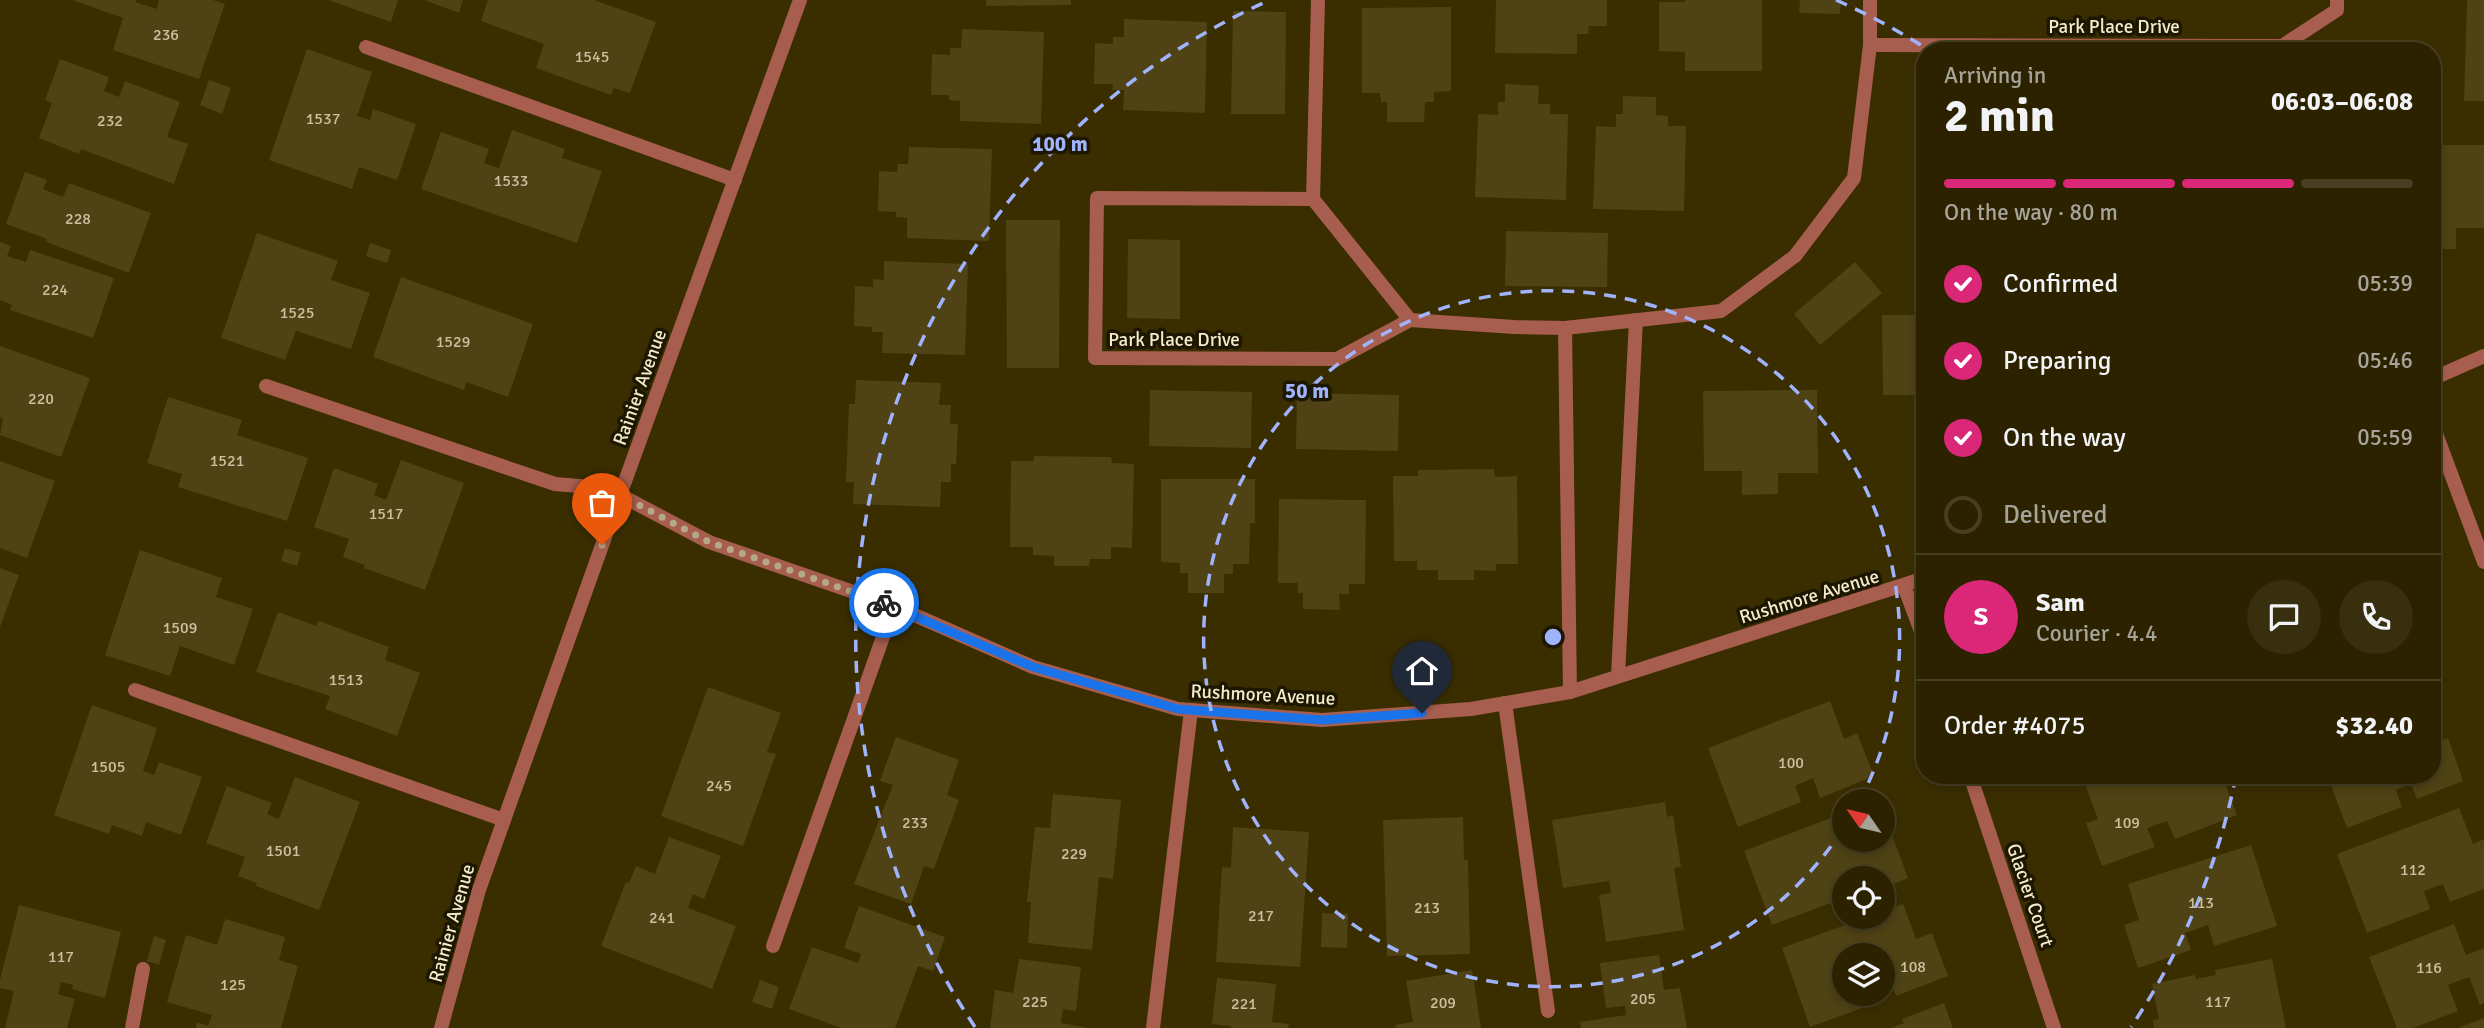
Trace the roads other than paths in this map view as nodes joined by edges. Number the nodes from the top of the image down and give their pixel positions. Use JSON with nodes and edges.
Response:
{"nodes":[{"id":1,"x":800,"y":0,"type":"edge"},
{"id":2,"x":1318,"y":0,"type":"edge"},
{"id":3,"x":1870,"y":0,"type":"edge"},
{"id":4,"x":2337,"y":0,"type":"edge"},
{"id":5,"x":2288,"y":42,"type":"edge"},
{"id":6,"x":1870,"y":45,"type":"junction"},
{"id":7,"x":1916,"y":45,"type":"edge"},
{"id":8,"x":366,"y":47,"type":"dead end"},
{"id":9,"x":735,"y":180,"type":"junction"},
{"id":10,"x":1313,"y":199,"type":"junction"},
{"id":11,"x":1410,"y":320,"type":"junction"},
{"id":12,"x":1636,"y":320,"type":"junction"},
{"id":13,"x":1565,"y":328,"type":"junction"},
{"id":14,"x":2484,"y":356,"type":"edge"},
{"id":15,"x":2441,"y":375,"type":"edge"},
{"id":16,"x":266,"y":386,"type":"dead end"},
{"id":17,"x":2441,"y":447,"type":"edge"},
{"id":18,"x":620,"y":495,"type":"junction"},
{"id":19,"x":2484,"y":562,"type":"edge"},
{"id":20,"x":1916,"y":581,"type":"edge"},
{"id":21,"x":1904,"y":586,"type":"junction"},
{"id":22,"x":894,"y":606,"type":"junction"},
{"id":23,"x":1916,"y":618,"type":"edge"},
{"id":24,"x":1618,"y":676,"type":"junction"},
{"id":25,"x":135,"y":690,"type":"dead end"},
{"id":26,"x":1570,"y":692,"type":"junction"},
{"id":27,"x":1505,"y":703,"type":"junction"},
{"id":28,"x":1191,"y":710,"type":"junction"},
{"id":29,"x":1973,"y":784,"type":"edge"},
{"id":30,"x":504,"y":820,"type":"junction"},
{"id":31,"x":773,"y":946,"type":"dead end"},
{"id":32,"x":143,"y":969,"type":"dead end"},
{"id":33,"x":1548,"y":1011,"type":"dead end"},
{"id":34,"x":132,"y":1028,"type":"edge"},
{"id":35,"x":441,"y":1028,"type":"edge"},
{"id":36,"x":1153,"y":1028,"type":"edge"},
{"id":37,"x":2054,"y":1028,"type":"edge"}],
"edges":[{"from":1,"to":9,"type":"street","name":"Rainier Avenue"},
{"from":2,"to":10,"type":"street"},
{"from":3,"to":6,"type":"street"},
{"from":4,"to":5,"type":"street","name":"Park Place Drive"},
{"from":6,"to":7,"type":"street","name":"Park Place Drive"},
{"from":6,"to":12,"type":"street"},
{"from":8,"to":9,"type":"street"},
{"from":9,"to":18,"type":"street","name":"Rainier Avenue"},
{"from":10,"to":11,"type":"street"},
{"from":10,"to":11,"type":"street","name":"Park Place Drive"},
{"from":11,"to":13,"type":"street"},
{"from":12,"to":13,"type":"street"},
{"from":12,"to":24,"type":"street"},
{"from":13,"to":26,"type":"street"},
{"from":14,"to":15,"type":"street"},
{"from":16,"to":18,"type":"street","name":"Rushmore Avenue"},
{"from":17,"to":19,"type":"street"},
{"from":18,"to":22,"type":"street","name":"Rushmore Avenue"},
{"from":18,"to":30,"type":"street","name":"Rainier Avenue"},
{"from":20,"to":21,"type":"street","name":"Rushmore Avenue"},
{"from":21,"to":23,"type":"street"},
{"from":21,"to":24,"type":"street","name":"Rushmore Avenue"},
{"from":22,"to":28,"type":"street","name":"Rushmore Avenue"},
{"from":22,"to":31,"type":"street"},
{"from":24,"to":26,"type":"street","name":"Rushmore Avenue"},
{"from":25,"to":30,"type":"street"},
{"from":26,"to":27,"type":"street","name":"Rushmore Avenue"},
{"from":27,"to":28,"type":"street","name":"Rushmore Avenue"},
{"from":27,"to":33,"type":"street"},
{"from":28,"to":36,"type":"street"},
{"from":29,"to":37,"type":"street","name":"Glacier Court"},
{"from":30,"to":35,"type":"street","name":"Rainier Avenue"},
{"from":32,"to":34,"type":"street"}]}
